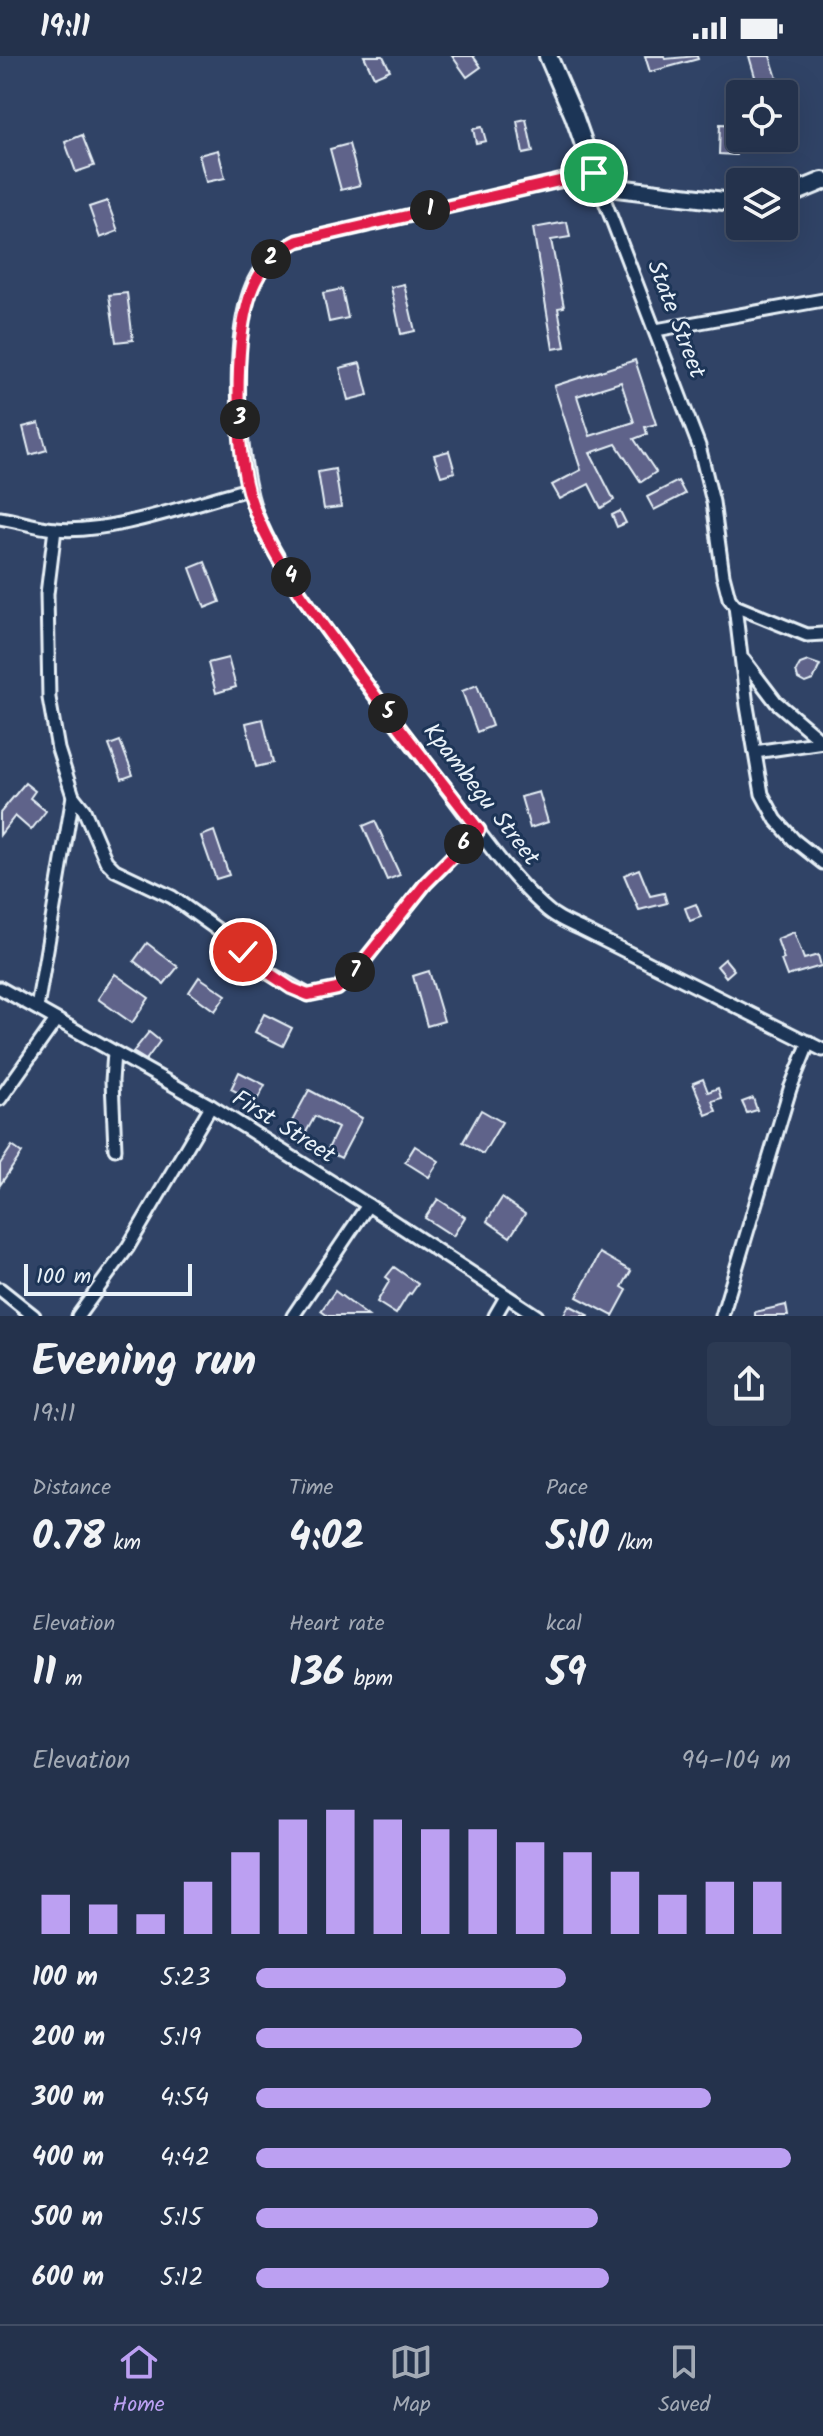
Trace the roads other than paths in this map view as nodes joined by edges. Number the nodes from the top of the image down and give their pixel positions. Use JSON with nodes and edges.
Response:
{"nodes":[{"id":1,"x":548,"y":56,"type":"edge"},
{"id":2,"x":594,"y":173,"type":"junction"},
{"id":3,"x":823,"y":181,"type":"edge"},
{"id":4,"x":798,"y":191,"type":"edge"},
{"id":5,"x":726,"y":201,"type":"edge"},
{"id":6,"x":823,"y":300,"type":"edge"},
{"id":7,"x":656,"y":330,"type":"junction"},
{"id":8,"x":248,"y":489,"type":"junction"},
{"id":9,"x":0,"y":518,"type":"edge"},
{"id":10,"x":55,"y":529,"type":"junction"},
{"id":11,"x":735,"y":606,"type":"junction"},
{"id":12,"x":823,"y":634,"type":"edge"},
{"id":13,"x":741,"y":656,"type":"junction"},
{"id":14,"x":823,"y":742,"type":"edge"},
{"id":15,"x":755,"y":752,"type":"junction"},
{"id":16,"x":73,"y":796,"type":"junction"},
{"id":17,"x":479,"y":830,"type":"junction"},
{"id":18,"x":823,"y":863,"type":"edge"},
{"id":19,"x":0,"y":988,"type":"edge"},
{"id":20,"x":37,"y":1008,"type":"junction"},
{"id":21,"x":56,"y":1020,"type":"junction"},
{"id":22,"x":809,"y":1042,"type":"junction"},
{"id":23,"x":823,"y":1050,"type":"edge"},
{"id":24,"x":114,"y":1052,"type":"junction"},
{"id":25,"x":0,"y":1099,"type":"edge"},
{"id":26,"x":211,"y":1106,"type":"junction"},
{"id":27,"x":115,"y":1149,"type":"dead end"},
{"id":28,"x":368,"y":1205,"type":"junction"},
{"id":29,"x":0,"y":1289,"type":"edge"},
{"id":30,"x":506,"y":1297,"type":"junction"},
{"id":31,"x":34,"y":1316,"type":"edge"},
{"id":32,"x":78,"y":1316,"type":"edge"},
{"id":33,"x":293,"y":1316,"type":"edge"},
{"id":34,"x":495,"y":1316,"type":"edge"},
{"id":35,"x":537,"y":1316,"type":"edge"},
{"id":36,"x":722,"y":1316,"type":"edge"}],
"edges":[{"from":1,"to":2,"type":"street","name":"State Street"},
{"from":2,"to":5,"type":"street"},
{"from":2,"to":7,"type":"street","name":"State Street"},
{"from":2,"to":8,"type":"street","name":"Kpambegu Street"},
{"from":3,"to":4,"type":"street"},
{"from":6,"to":7,"type":"street"},
{"from":7,"to":11,"type":"street","name":"State Street"},
{"from":8,"to":10,"type":"street"},
{"from":8,"to":17,"type":"street","name":"Kpambegu Street"},
{"from":9,"to":10,"type":"street"},
{"from":10,"to":16,"type":"street"},
{"from":11,"to":12,"type":"street"},
{"from":11,"to":13,"type":"street","name":"State Street"},
{"from":13,"to":14,"type":"street"},
{"from":13,"to":15,"type":"street","name":"State Street"},
{"from":14,"to":15,"type":"street"},
{"from":15,"to":18,"type":"street","name":"State Street"},
{"from":16,"to":17,"type":"street"},
{"from":16,"to":20,"type":"street"},
{"from":17,"to":22,"type":"street","name":"Kpambegu Street"},
{"from":19,"to":20,"type":"street","name":"First Street"},
{"from":20,"to":21,"type":"street","name":"First Street"},
{"from":21,"to":24,"type":"street","name":"First Street"},
{"from":21,"to":25,"type":"street"},
{"from":22,"to":23,"type":"street","name":"Kpambegu Street"},
{"from":22,"to":36,"type":"street"},
{"from":24,"to":26,"type":"street","name":"First Street"},
{"from":24,"to":27,"type":"street"},
{"from":26,"to":28,"type":"street","name":"First Street"},
{"from":26,"to":32,"type":"street"},
{"from":28,"to":30,"type":"street","name":"First Street"},
{"from":28,"to":33,"type":"street"},
{"from":29,"to":31,"type":"street"},
{"from":30,"to":34,"type":"street"},
{"from":30,"to":35,"type":"street","name":"First Street"}]}
